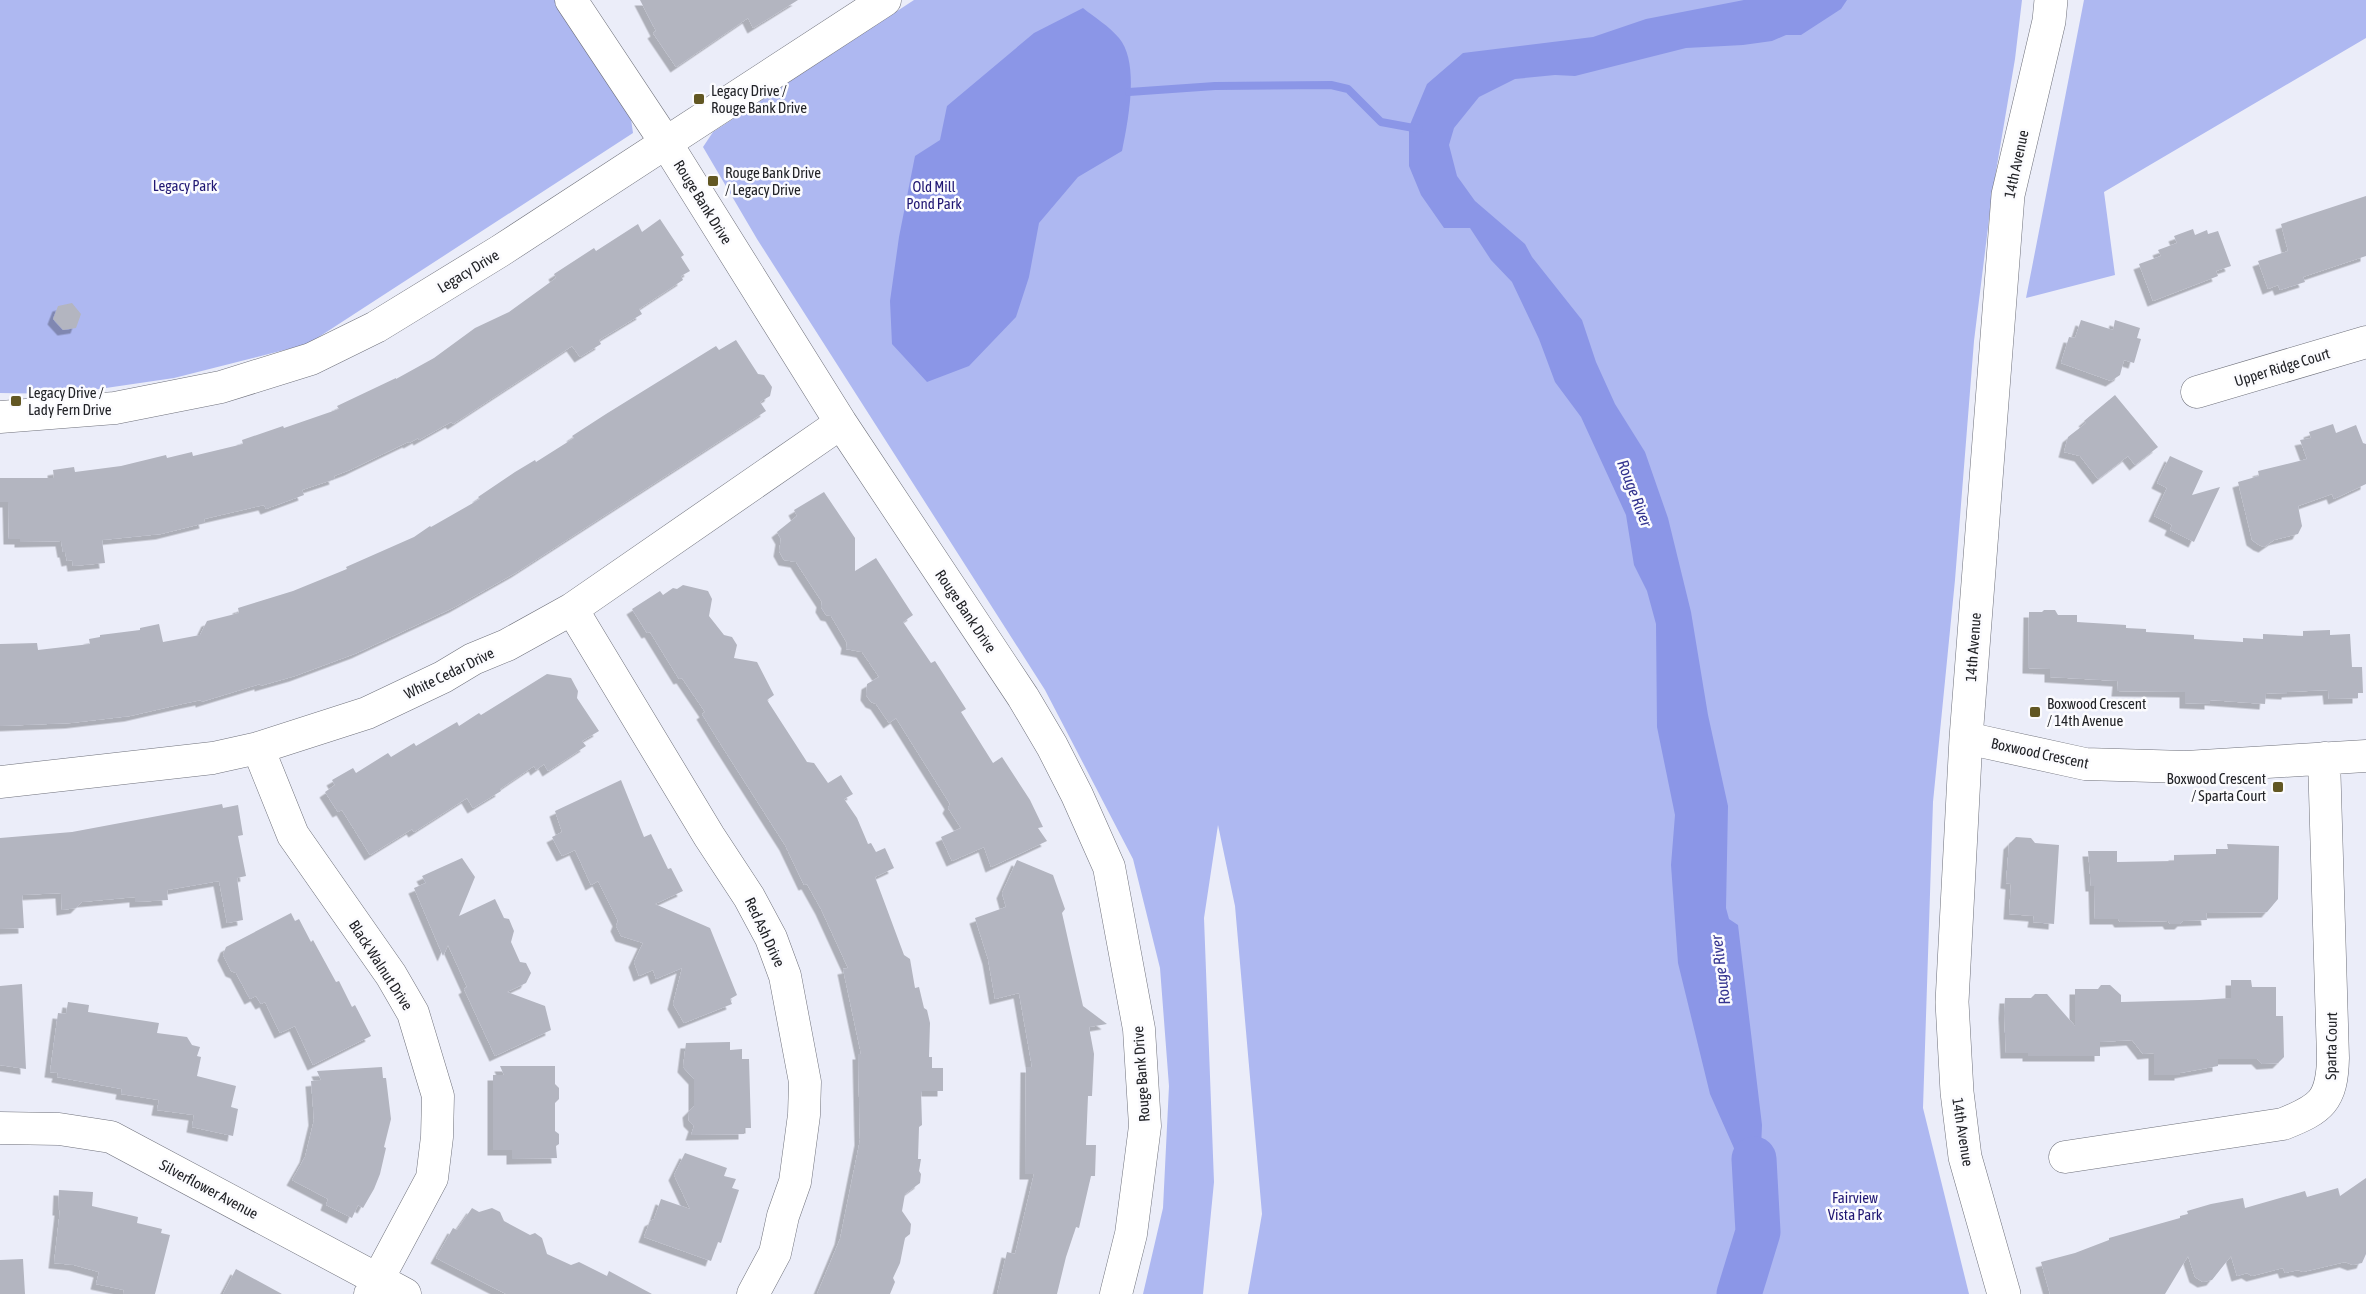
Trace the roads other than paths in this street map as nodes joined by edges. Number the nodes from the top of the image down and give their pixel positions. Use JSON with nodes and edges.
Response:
{"nodes":[{"id":1,"x":572,"y":0,"type":"edge"},
{"id":2,"x":885,"y":0,"type":"edge"},
{"id":3,"x":2051,"y":0,"type":"edge"},
{"id":4,"x":666,"y":143,"type":"junction"},
{"id":5,"x":2366,"y":342,"type":"edge"},
{"id":6,"x":2197,"y":392,"type":"dead end"},
{"id":7,"x":0,"y":417,"type":"edge"},
{"id":8,"x":841,"y":423,"type":"junction"},
{"id":9,"x":572,"y":609,"type":"junction"},
{"id":10,"x":1966,"y":738,"type":"junction"},
{"id":11,"x":258,"y":748,"type":"junction"},
{"id":12,"x":2366,"y":756,"type":"edge"},
{"id":13,"x":2324,"y":758,"type":"junction"},
{"id":14,"x":0,"y":782,"type":"edge"},
{"id":15,"x":0,"y":1128,"type":"edge"},
{"id":16,"x":2065,"y":1157,"type":"dead end"},
{"id":17,"x":373,"y":1286,"type":"edge"},
{"id":18,"x":405,"y":1294,"type":"edge"},
{"id":19,"x":753,"y":1294,"type":"edge"},
{"id":20,"x":1116,"y":1294,"type":"edge"},
{"id":21,"x":2004,"y":1294,"type":"edge"}],
"edges":[{"from":1,"to":4,"type":"street","name":"Rouge Bank Drive"},
{"from":2,"to":4,"type":"street","name":"Legacy Drive"},
{"from":3,"to":10,"type":"main road","name":"14th Avenue"},
{"from":4,"to":7,"type":"street","name":"Legacy Drive"},
{"from":4,"to":8,"type":"street","name":"Rouge Bank Drive"},
{"from":5,"to":6,"type":"street","name":"Upper Ridge Court"},
{"from":8,"to":9,"type":"street","name":"White Cedar Drive"},
{"from":8,"to":20,"type":"street","name":"Rouge Bank Drive"},
{"from":9,"to":11,"type":"street","name":"White Cedar Drive"},
{"from":9,"to":19,"type":"street","name":"Red Ash Drive"},
{"from":10,"to":13,"type":"street","name":"Boxwood Crescent"},
{"from":10,"to":21,"type":"main road","name":"14th Avenue"},
{"from":11,"to":14,"type":"street","name":"White Cedar Drive"},
{"from":11,"to":17,"type":"street","name":"Black Walnut Drive"},
{"from":12,"to":13,"type":"street","name":"Boxwood Crescent"},
{"from":13,"to":16,"type":"street","name":"Sparta Court"},
{"from":15,"to":17,"type":"street","name":"Silverflower Avenue"},
{"from":17,"to":18,"type":"street","name":"Silverflower Avenue"}]}
